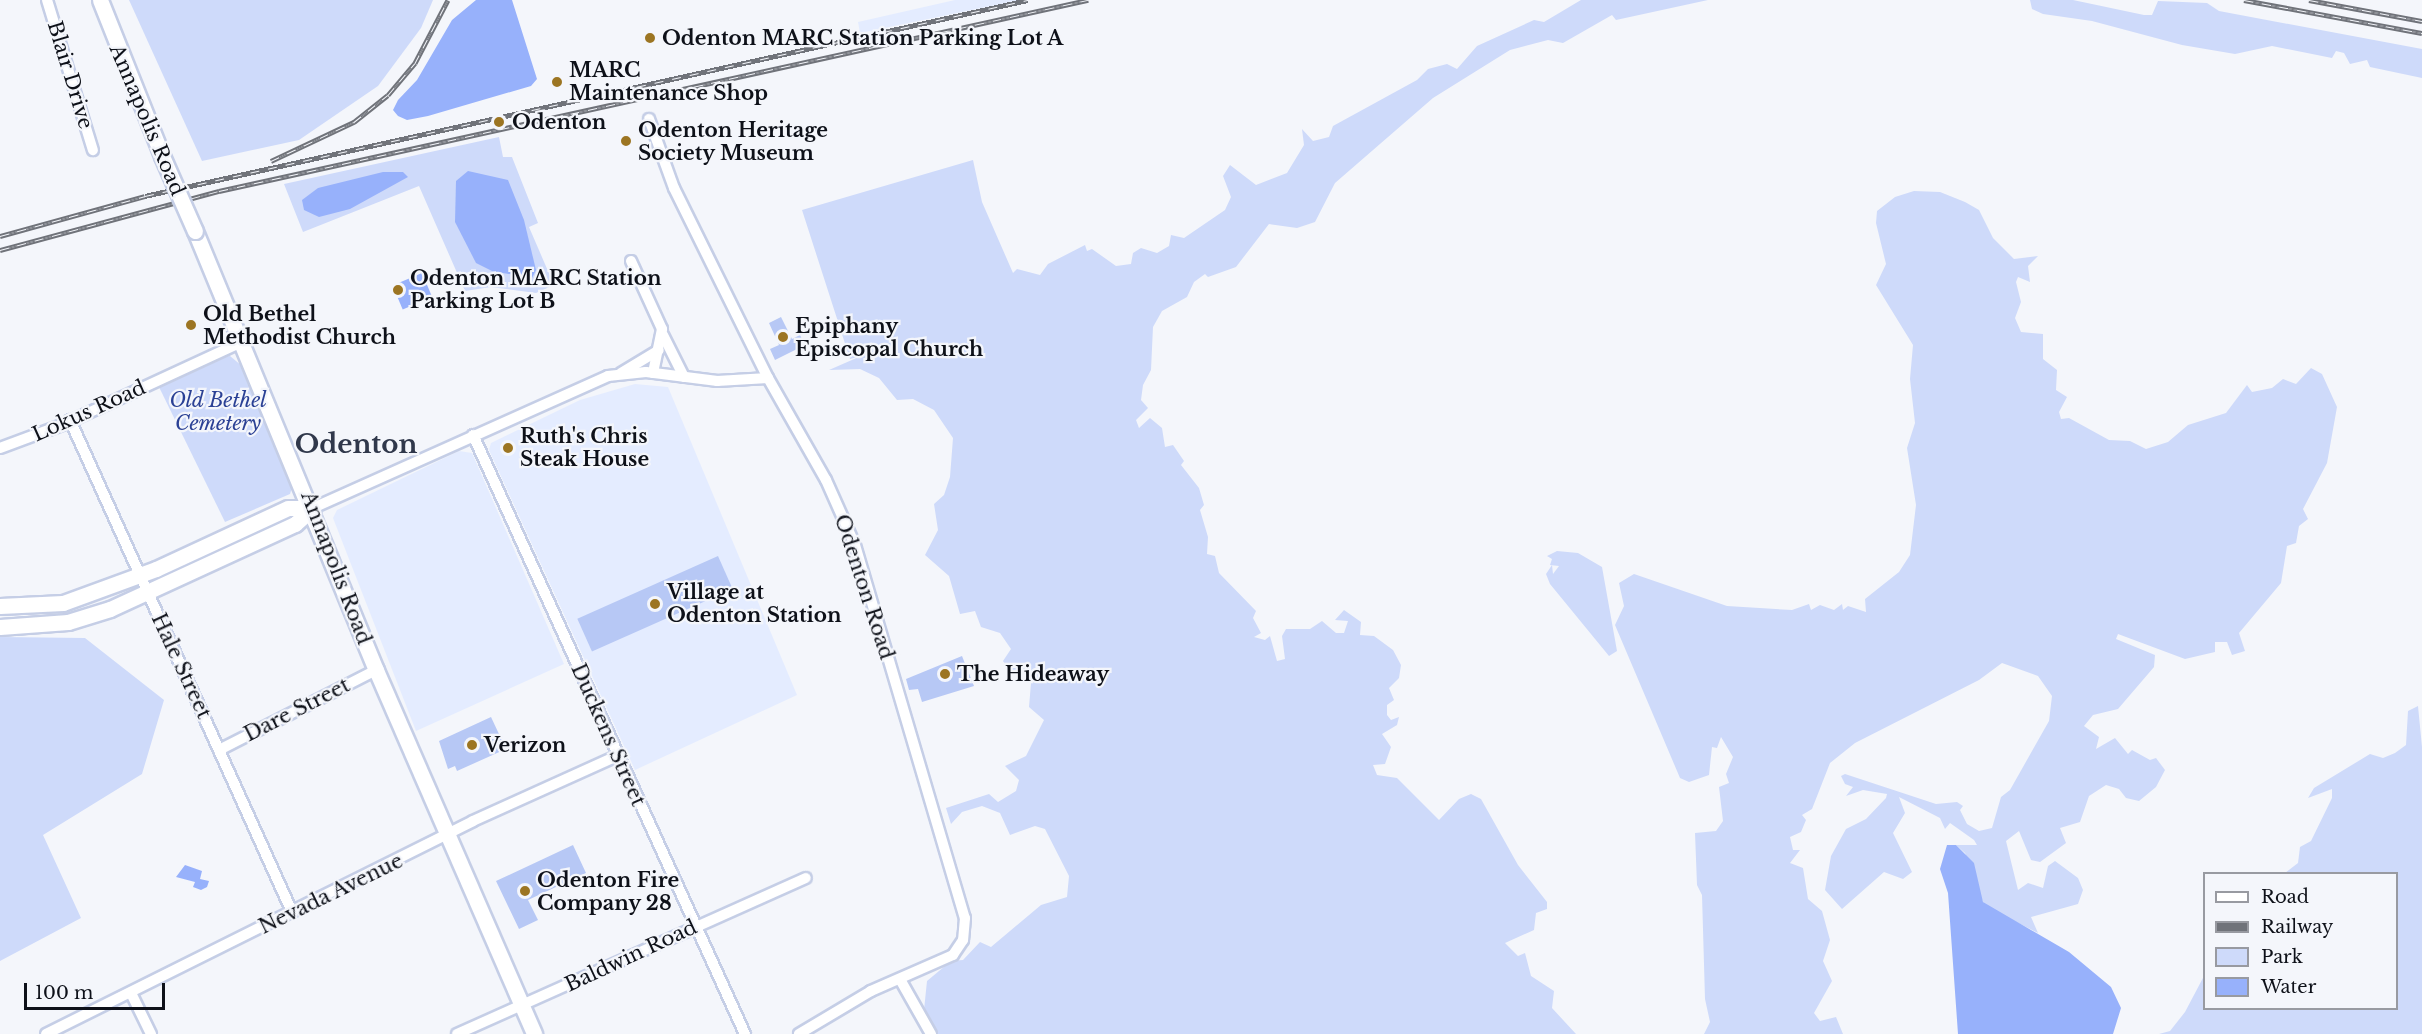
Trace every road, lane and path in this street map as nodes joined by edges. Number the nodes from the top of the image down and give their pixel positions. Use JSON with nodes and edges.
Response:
{"nodes":[{"id":1,"x":47,"y":0,"type":"edge"},
{"id":2,"x":100,"y":0,"type":"edge"},
{"id":3,"x":649,"y":119,"type":"dead end"},
{"id":4,"x":93,"y":150,"type":"dead end"},
{"id":5,"x":631,"y":261,"type":"dead end"},
{"id":6,"x":663,"y":335,"type":"junction"},
{"id":7,"x":242,"y":342,"type":"junction"},
{"id":8,"x":659,"y":350,"type":"junction"},
{"id":9,"x":620,"y":373,"type":"junction"},
{"id":10,"x":653,"y":373,"type":"junction"},
{"id":11,"x":684,"y":377,"type":"junction"},
{"id":12,"x":768,"y":378,"type":"junction"},
{"id":13,"x":70,"y":420,"type":"junction"},
{"id":14,"x":473,"y":435,"type":"junction"},
{"id":15,"x":0,"y":448,"type":"edge"},
{"id":16,"x":313,"y":508,"type":"junction"},
{"id":17,"x":140,"y":576,"type":"junction"},
{"id":18,"x":148,"y":594,"type":"junction"},
{"id":19,"x":0,"y":606,"type":"edge"},
{"id":20,"x":0,"y":627,"type":"edge"},
{"id":21,"x":376,"y":670,"type":"junction"},
{"id":22,"x":219,"y":750,"type":"junction"},
{"id":23,"x":617,"y":756,"type":"junction"},
{"id":24,"x":448,"y":836,"type":"junction"},
{"id":25,"x":806,"y":878,"type":"dead end"},
{"id":26,"x":292,"y":912,"type":"junction"},
{"id":27,"x":695,"y":926,"type":"junction"},
{"id":28,"x":901,"y":981,"type":"junction"},
{"id":29,"x":131,"y":993,"type":"junction"},
{"id":30,"x":522,"y":1007,"type":"junction"},
{"id":31,"x":45,"y":1034,"type":"edge"},
{"id":32,"x":151,"y":1034,"type":"edge"},
{"id":33,"x":457,"y":1034,"type":"edge"},
{"id":34,"x":534,"y":1034,"type":"edge"},
{"id":35,"x":745,"y":1034,"type":"edge"},
{"id":36,"x":799,"y":1034,"type":"edge"},
{"id":37,"x":931,"y":1034,"type":"edge"}],
"edges":[{"from":1,"to":4,"type":"street","name":"Blair Drive"},
{"from":2,"to":7,"type":"main road","name":"Annapolis Road","bridge":true},
{"from":3,"to":12,"type":"street","name":"Odenton Road"},
{"from":5,"to":6,"type":"street"},
{"from":6,"to":8,"type":"street"},
{"from":6,"to":11,"type":"street"},
{"from":7,"to":13,"type":"street","name":"Lokus Road"},
{"from":7,"to":16,"type":"main road","name":"Annapolis Road"},
{"from":8,"to":9,"type":"street"},
{"from":8,"to":10,"type":"street"},
{"from":9,"to":10,"type":"street"},
{"from":9,"to":14,"type":"street"},
{"from":10,"to":11,"type":"street"},
{"from":11,"to":12,"type":"street"},
{"from":12,"to":28,"type":"street","name":"Odenton Road"},
{"from":13,"to":15,"type":"street","name":"Lokus Road"},
{"from":13,"to":17,"type":"street","name":"Hale Street"},
{"from":14,"to":16,"type":"street"},
{"from":14,"to":23,"type":"street","name":"Duckens Street"},
{"from":16,"to":17,"type":"main road"},
{"from":16,"to":18,"type":"main road"},
{"from":16,"to":21,"type":"main road","name":"Annapolis Road"},
{"from":17,"to":18,"type":"street","name":"Hale Street"},
{"from":17,"to":19,"type":"main road"},
{"from":18,"to":20,"type":"main road"},
{"from":18,"to":22,"type":"street","name":"Hale Street"},
{"from":21,"to":22,"type":"street","name":"Dare Street"},
{"from":21,"to":24,"type":"main road","name":"Annapolis Road"},
{"from":22,"to":26,"type":"street","name":"Hale Street"},
{"from":23,"to":24,"type":"street","name":"Nevada Avenue"},
{"from":23,"to":27,"type":"street","name":"Duckens Street"},
{"from":24,"to":26,"type":"street","name":"Nevada Avenue"},
{"from":24,"to":30,"type":"main road","name":"Annapolis Road"},
{"from":25,"to":27,"type":"street","name":"Baldwin Road"},
{"from":26,"to":29,"type":"street","name":"Nevada Avenue"},
{"from":27,"to":30,"type":"street","name":"Baldwin Road"},
{"from":27,"to":35,"type":"street","name":"Duckens Street"},
{"from":28,"to":36,"type":"street","name":"Odenton Road"},
{"from":28,"to":37,"type":"street"},
{"from":29,"to":31,"type":"street","name":"Nevada Avenue"},
{"from":29,"to":32,"type":"street"},
{"from":30,"to":33,"type":"street","name":"Baldwin Road"},
{"from":30,"to":34,"type":"main road","name":"Annapolis Road"}]}
